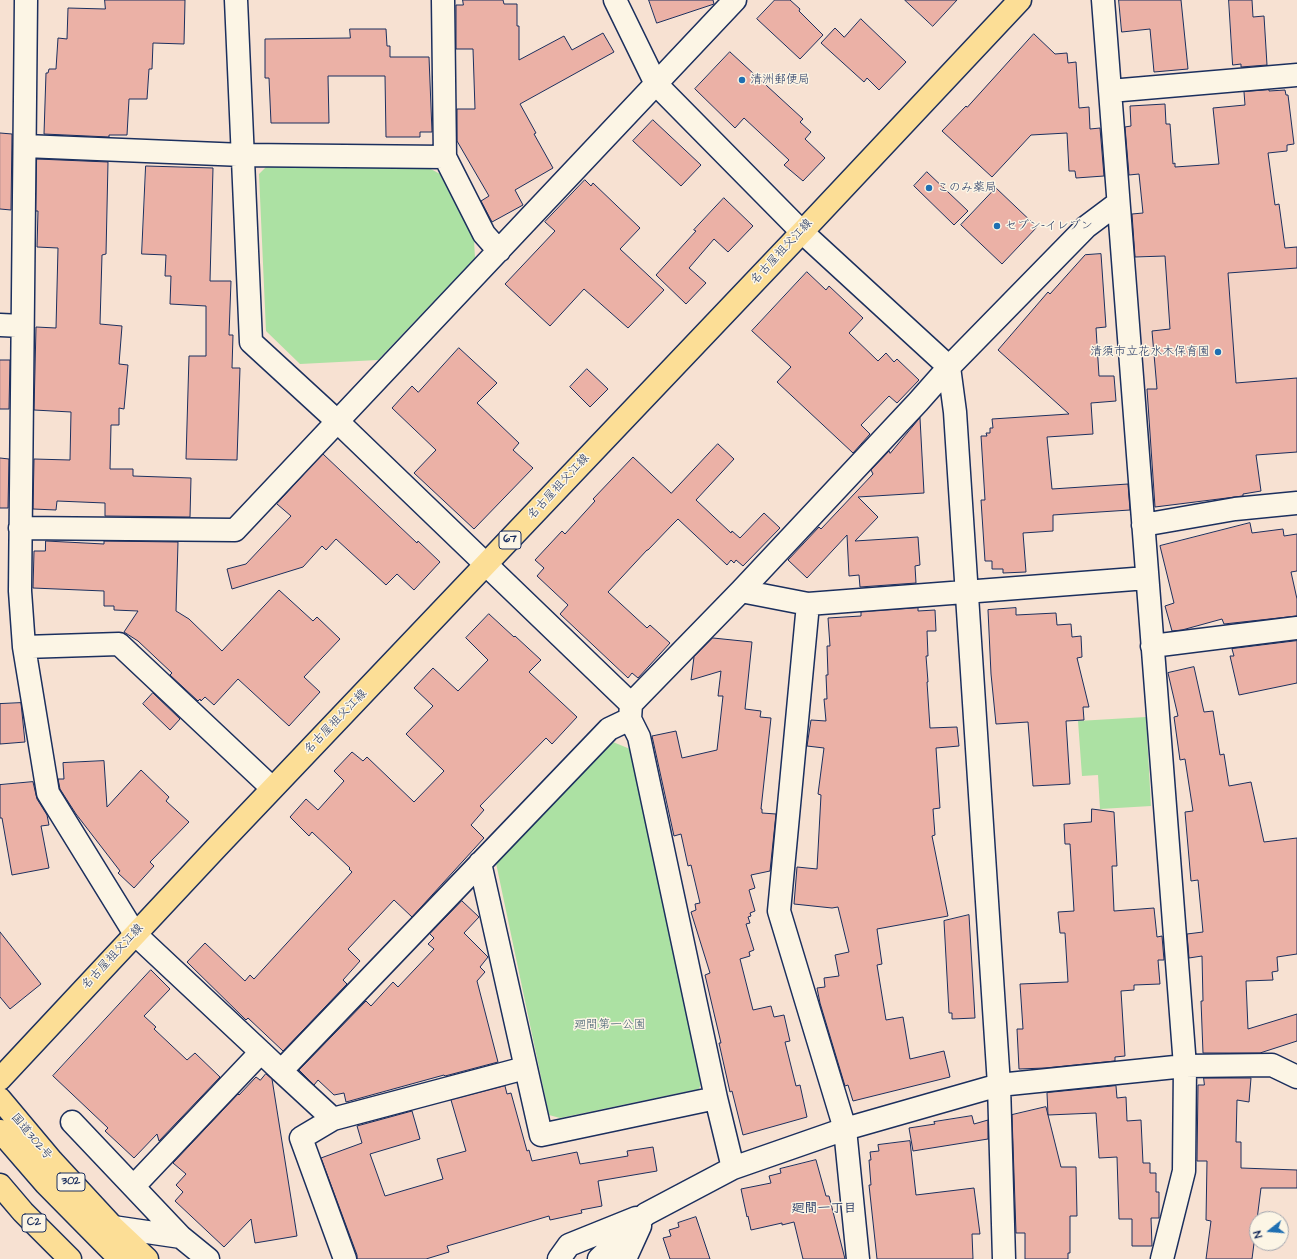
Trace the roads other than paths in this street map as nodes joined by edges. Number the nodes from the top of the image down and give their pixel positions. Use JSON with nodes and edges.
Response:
{"nodes":[{"id":1,"x":26,"y":0,"type":"edge"},
{"id":2,"x":236,"y":0,"type":"edge"},
{"id":3,"x":443,"y":0,"type":"edge"},
{"id":4,"x":615,"y":0,"type":"edge"},
{"id":5,"x":736,"y":0,"type":"edge"},
{"id":6,"x":1020,"y":0,"type":"edge"},
{"id":7,"x":1103,"y":0,"type":"edge"},
{"id":8,"x":1297,"y":75,"type":"edge"},
{"id":9,"x":656,"y":84,"type":"junction"},
{"id":10,"x":1110,"y":91,"type":"junction"},
{"id":11,"x":25,"y":146,"type":"junction"},
{"id":12,"x":243,"y":155,"type":"junction"},
{"id":13,"x":445,"y":157,"type":"junction"},
{"id":14,"x":1118,"y":203,"type":"junction"},
{"id":15,"x":802,"y":232,"type":"junction"},
{"id":16,"x":499,"y":251,"type":"junction"},
{"id":17,"x":0,"y":326,"type":"edge"},
{"id":18,"x":22,"y":326,"type":"junction"},
{"id":19,"x":949,"y":367,"type":"junction"},
{"id":20,"x":337,"y":421,"type":"junction"},
{"id":21,"x":1297,"y":503,"type":"edge"},
{"id":22,"x":1143,"y":526,"type":"junction"},
{"id":23,"x":20,"y":528,"type":"junction"},
{"id":24,"x":486,"y":564,"type":"junction"},
{"id":25,"x":1147,"y":578,"type":"junction"},
{"id":26,"x":741,"y":591,"type":"junction"},
{"id":27,"x":967,"y":591,"type":"junction"},
{"id":28,"x":808,"y":604,"type":"junction"},
{"id":29,"x":1297,"y":628,"type":"edge"},
{"id":30,"x":1152,"y":646,"type":"junction"},
{"id":31,"x":24,"y":647,"type":"junction"},
{"id":32,"x":630,"y":711,"type":"junction"},
{"id":33,"x":272,"y":788,"type":"junction"},
{"id":34,"x":480,"y":863,"type":"junction"},
{"id":35,"x":135,"y":934,"type":"junction"},
{"id":36,"x":261,"y":1052,"type":"junction"},
{"id":37,"x":1185,"y":1066,"type":"junction"},
{"id":38,"x":525,"y":1068,"type":"junction"},
{"id":39,"x":282,"y":1071,"type":"junction"},
{"id":40,"x":1297,"y":1077,"type":"edge"},
{"id":41,"x":0,"y":1079,"type":"edge"},
{"id":42,"x":999,"y":1085,"type":"junction"},
{"id":43,"x":716,"y":1098,"type":"junction"},
{"id":44,"x":0,"y":1099,"type":"edge"},
{"id":45,"x":333,"y":1119,"type":"junction"},
{"id":46,"x":72,"y":1122,"type":"dead end"},
{"id":47,"x":845,"y":1129,"type":"junction"},
{"id":48,"x":0,"y":1131,"type":"edge"},
{"id":49,"x":733,"y":1168,"type":"junction"},
{"id":50,"x":0,"y":1185,"type":"edge"},
{"id":51,"x":134,"y":1186,"type":"junction"},
{"id":52,"x":646,"y":1214,"type":"junction"},
{"id":53,"x":113,"y":1227,"type":"junction"},
{"id":54,"x":181,"y":1237,"type":"junction"},
{"id":55,"x":133,"y":1256,"type":"edge"},
{"id":56,"x":70,"y":1259,"type":"edge"},
{"id":57,"x":208,"y":1259,"type":"edge"},
{"id":58,"x":345,"y":1259,"type":"edge"},
{"id":59,"x":559,"y":1259,"type":"edge"},
{"id":60,"x":599,"y":1259,"type":"edge"},
{"id":61,"x":625,"y":1259,"type":"edge"},
{"id":62,"x":858,"y":1259,"type":"edge"},
{"id":63,"x":1004,"y":1259,"type":"edge"},
{"id":64,"x":1162,"y":1259,"type":"edge"}],
"edges":[{"from":1,"to":11,"type":"street"},
{"from":2,"to":12,"type":"street"},
{"from":3,"to":13,"type":"street"},
{"from":4,"to":9,"type":"street"},
{"from":5,"to":9,"type":"street"},
{"from":6,"to":15,"type":"main road","name":"名古屋祖父江線","number":"67"},
{"from":7,"to":10,"type":"street"},
{"from":8,"to":10,"type":"street"},
{"from":9,"to":15,"type":"street"},
{"from":9,"to":16,"type":"street"},
{"from":10,"to":14,"type":"street"},
{"from":11,"to":12,"type":"street"},
{"from":11,"to":18,"type":"street"},
{"from":12,"to":13,"type":"street"},
{"from":12,"to":20,"type":"street"},
{"from":13,"to":16,"type":"street"},
{"from":14,"to":19,"type":"street"},
{"from":14,"to":22,"type":"street"},
{"from":15,"to":19,"type":"street"},
{"from":15,"to":24,"type":"main road","name":"名古屋祖父江線","number":"67"},
{"from":16,"to":20,"type":"street"},
{"from":17,"to":18,"type":"street"},
{"from":18,"to":23,"type":"street"},
{"from":19,"to":26,"type":"street"},
{"from":19,"to":27,"type":"street"},
{"from":20,"to":23,"type":"street"},
{"from":20,"to":24,"type":"street"},
{"from":21,"to":22,"type":"street"},
{"from":22,"to":25,"type":"street"},
{"from":23,"to":31,"type":"street"},
{"from":24,"to":32,"type":"street"},
{"from":24,"to":33,"type":"main road","name":"名古屋祖父江線","number":"67"},
{"from":25,"to":27,"type":"street"},
{"from":25,"to":30,"type":"street"},
{"from":26,"to":28,"type":"street"},
{"from":26,"to":32,"type":"street"},
{"from":27,"to":28,"type":"street"},
{"from":27,"to":42,"type":"street"},
{"from":28,"to":47,"type":"street"},
{"from":29,"to":30,"type":"street"},
{"from":30,"to":37,"type":"street"},
{"from":31,"to":33,"type":"street"},
{"from":31,"to":35,"type":"street"},
{"from":32,"to":34,"type":"street"},
{"from":32,"to":43,"type":"street"},
{"from":33,"to":35,"type":"main road","name":"名古屋祖父江線","number":"67"},
{"from":34,"to":38,"type":"street"},
{"from":34,"to":39,"type":"street"},
{"from":35,"to":36,"type":"street"},
{"from":35,"to":41,"type":"main road","name":"名古屋祖父江線","number":"67"},
{"from":36,"to":39,"type":"street"},
{"from":36,"to":51,"type":"street"},
{"from":37,"to":40,"type":"street"},
{"from":37,"to":42,"type":"street"},
{"from":37,"to":64,"type":"street"},
{"from":38,"to":43,"type":"street"},
{"from":38,"to":45,"type":"street"},
{"from":39,"to":45,"type":"street"},
{"from":42,"to":47,"type":"street"},
{"from":42,"to":63,"type":"street"},
{"from":43,"to":49,"type":"street"},
{"from":44,"to":53,"type":"main road","name":"国道302号","number":"302"},
{"from":45,"to":58,"type":"street"},
{"from":46,"to":51,"type":"street"},
{"from":47,"to":49,"type":"street"},
{"from":47,"to":62,"type":"street"},
{"from":48,"to":55,"type":"main road"},
{"from":49,"to":52,"type":"street"},
{"from":50,"to":56,"type":"main road","number":"C2"},
{"from":51,"to":54,"type":"street"},
{"from":52,"to":59,"type":"street"},
{"from":52,"to":60,"type":"street"},
{"from":52,"to":61,"type":"street"},
{"from":53,"to":54,"type":"street"},
{"from":53,"to":55,"type":"main road","name":"国道302号","number":"302"},
{"from":54,"to":57,"type":"street"}]}
